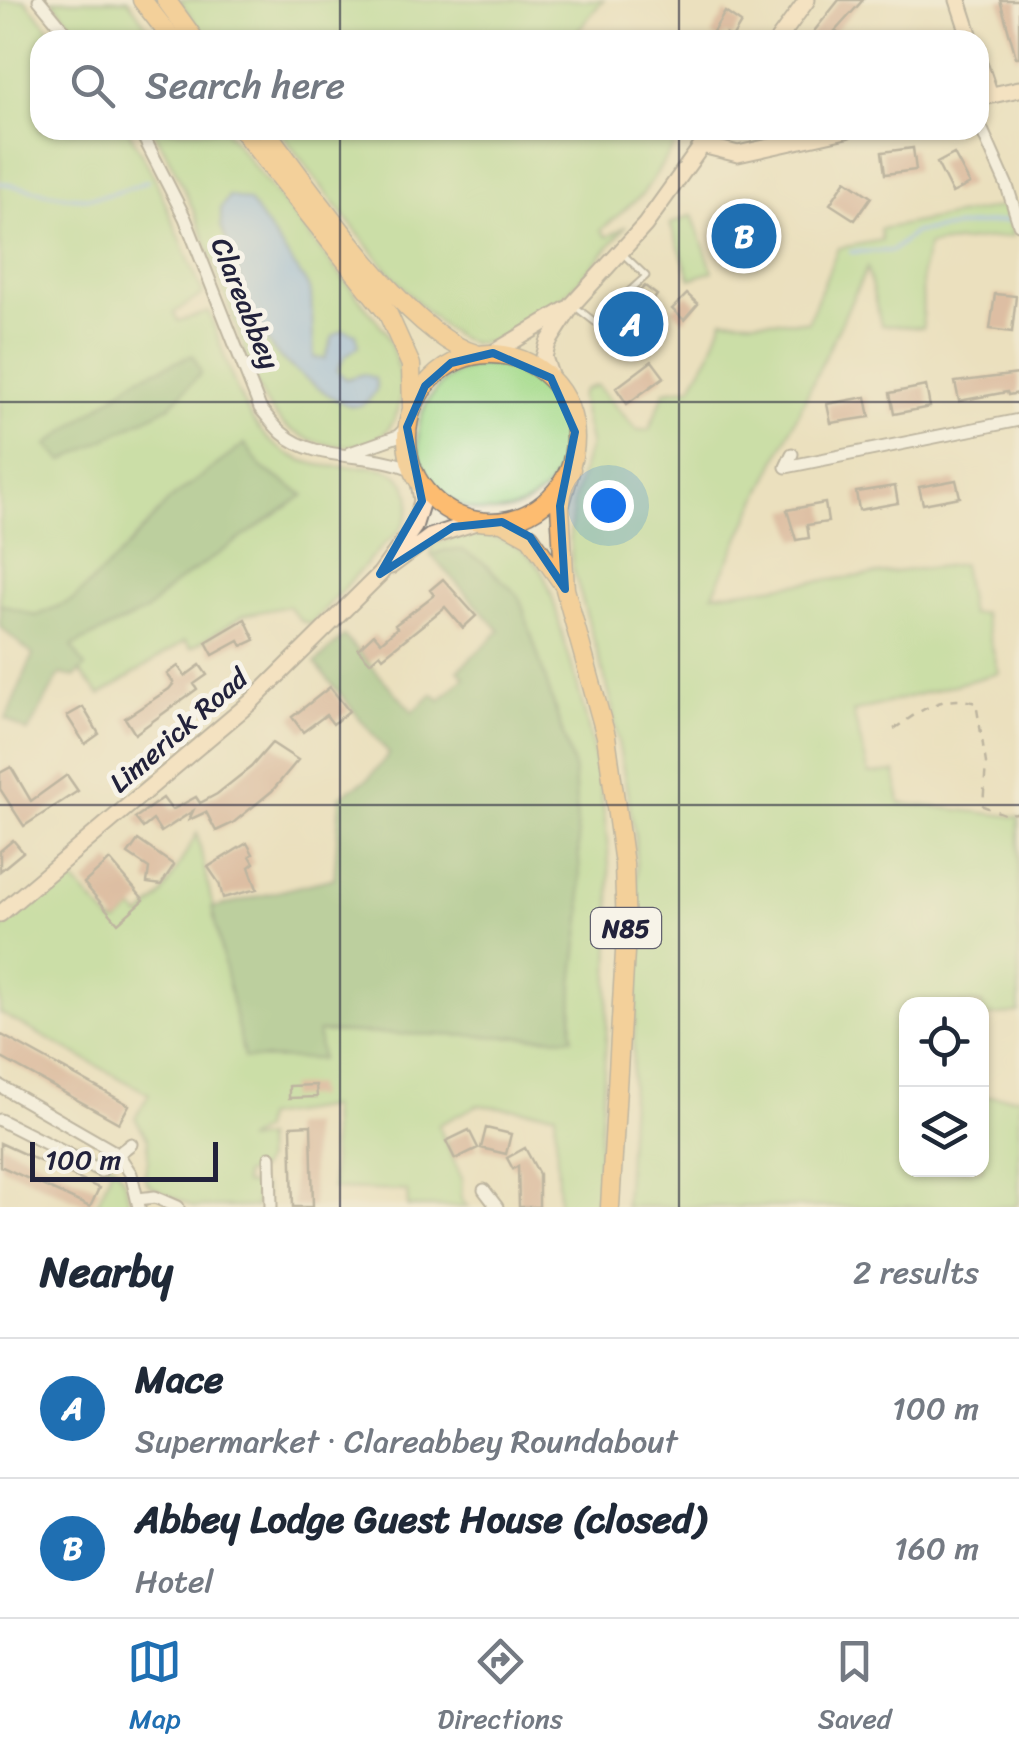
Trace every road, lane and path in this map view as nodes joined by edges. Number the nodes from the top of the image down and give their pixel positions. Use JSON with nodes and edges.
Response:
{"nodes":[{"id":1,"x":39,"y":0,"type":"edge"},
{"id":2,"x":142,"y":0,"type":"edge"},
{"id":3,"x":166,"y":0,"type":"edge"},
{"id":4,"x":807,"y":0,"type":"edge"},
{"id":5,"x":958,"y":0,"type":"edge"},
{"id":6,"x":64,"y":30,"type":"edge"},
{"id":7,"x":164,"y":30,"type":"edge"},
{"id":8,"x":188,"y":30,"type":"edge"},
{"id":9,"x":785,"y":30,"type":"edge"},
{"id":10,"x":968,"y":30,"type":"edge"},
{"id":11,"x":1019,"y":89,"type":"edge"},
{"id":12,"x":989,"y":95,"type":"edge"},
{"id":13,"x":145,"y":140,"type":"edge"},
{"id":14,"x":250,"y":140,"type":"edge"},
{"id":15,"x":273,"y":140,"type":"edge"},
{"id":16,"x":706,"y":140,"type":"edge"},
{"id":17,"x":801,"y":140,"type":"edge"},
{"id":18,"x":987,"y":140,"type":"edge"},
{"id":19,"x":702,"y":145,"type":"junction"},
{"id":20,"x":1018,"y":220,"type":"edge"},
{"id":21,"x":621,"y":252,"type":"junction"},
{"id":22,"x":573,"y":304,"type":"junction"},
{"id":23,"x":485,"y":353,"type":"junction"},
{"id":24,"x":550,"y":378,"type":"junction"},
{"id":25,"x":412,"y":408,"type":"junction"},
{"id":26,"x":1019,"y":420,"type":"edge"},
{"id":27,"x":407,"y":427,"type":"junction"},
{"id":28,"x":792,"y":454,"type":"dead end"},
{"id":29,"x":342,"y":456,"type":"junction"},
{"id":30,"x":571,"y":469,"type":"junction"},
{"id":31,"x":416,"y":476,"type":"junction"},
{"id":32,"x":478,"y":521,"type":"junction"},
{"id":33,"x":502,"y":522,"type":"junction"},
{"id":34,"x":380,"y":574,"type":"junction"},
{"id":35,"x":566,"y":589,"type":"junction"},
{"id":36,"x":894,"y":729,"type":"dead end"},
{"id":37,"x":1019,"y":813,"type":"edge"},
{"id":38,"x":0,"y":914,"type":"edge"},
{"id":39,"x":0,"y":1086,"type":"edge"},
{"id":40,"x":0,"y":1120,"type":"edge"},
{"id":41,"x":76,"y":1129,"type":"junction"},
{"id":42,"x":131,"y":1144,"type":"dead end"},
{"id":43,"x":64,"y":1150,"type":"junction"},
{"id":44,"x":118,"y":1154,"type":"junction"},
{"id":45,"x":270,"y":1158,"type":"dead end"},
{"id":46,"x":101,"y":1170,"type":"dead end"},
{"id":47,"x":484,"y":1190,"type":"dead end"},
{"id":48,"x":139,"y":1203,"type":"edge"},
{"id":49,"x":178,"y":1207,"type":"edge"},
{"id":50,"x":271,"y":1207,"type":"edge"},
{"id":51,"x":498,"y":1207,"type":"edge"},
{"id":52,"x":610,"y":1207,"type":"edge"}],
"edges":[{"from":1,"to":6,"type":"street"},
{"from":2,"to":7,"type":"main road"},
{"from":3,"to":8,"type":"main road"},
{"from":4,"to":9,"type":"main road"},
{"from":5,"to":10,"type":"main road"},
{"from":11,"to":12,"type":"main road"},
{"from":13,"to":29,"type":"street","name":"Clareabbey"},
{"from":14,"to":25,"type":"main road"},
{"from":15,"to":23,"type":"main road"},
{"from":16,"to":19,"type":"main road"},
{"from":17,"to":19,"type":"main road"},
{"from":18,"to":20,"type":"street"},
{"from":19,"to":21,"type":"main road"},
{"from":21,"to":22,"type":"main road"},
{"from":21,"to":22,"type":"lane"},
{"from":22,"to":23,"type":"main road"},
{"from":22,"to":24,"type":"main road"},
{"from":23,"to":24,"type":"main road"},
{"from":23,"to":25,"type":"main road"},
{"from":24,"to":30,"type":"main road","number":"N85"},
{"from":25,"to":27,"type":"main road"},
{"from":26,"to":28,"type":"street"},
{"from":27,"to":29,"type":"street"},
{"from":27,"to":31,"type":"main road"},
{"from":29,"to":31,"type":"street","name":"Clareabbey"},
{"from":30,"to":33,"type":"main road"},
{"from":30,"to":35,"type":"main road","number":"N85"},
{"from":31,"to":32,"type":"main road"},
{"from":31,"to":34,"type":"main road"},
{"from":32,"to":33,"type":"main road"},
{"from":32,"to":34,"type":"main road"},
{"from":33,"to":35,"type":"main road","number":"N85"},
{"from":34,"to":38,"type":"main road","name":"Limerick Road"},
{"from":35,"to":52,"type":"main road","number":"N85"},
{"from":36,"to":37,"type":"path"},
{"from":39,"to":41,"type":"street"},
{"from":40,"to":43,"type":"street"},
{"from":41,"to":43,"type":"street"},
{"from":41,"to":44,"type":"street"},
{"from":42,"to":44,"type":"street"},
{"from":43,"to":46,"type":"street"},
{"from":44,"to":48,"type":"street"},
{"from":45,"to":50,"type":"street"},
{"from":47,"to":51,"type":"street"},
{"from":48,"to":49,"type":"street"}]}
